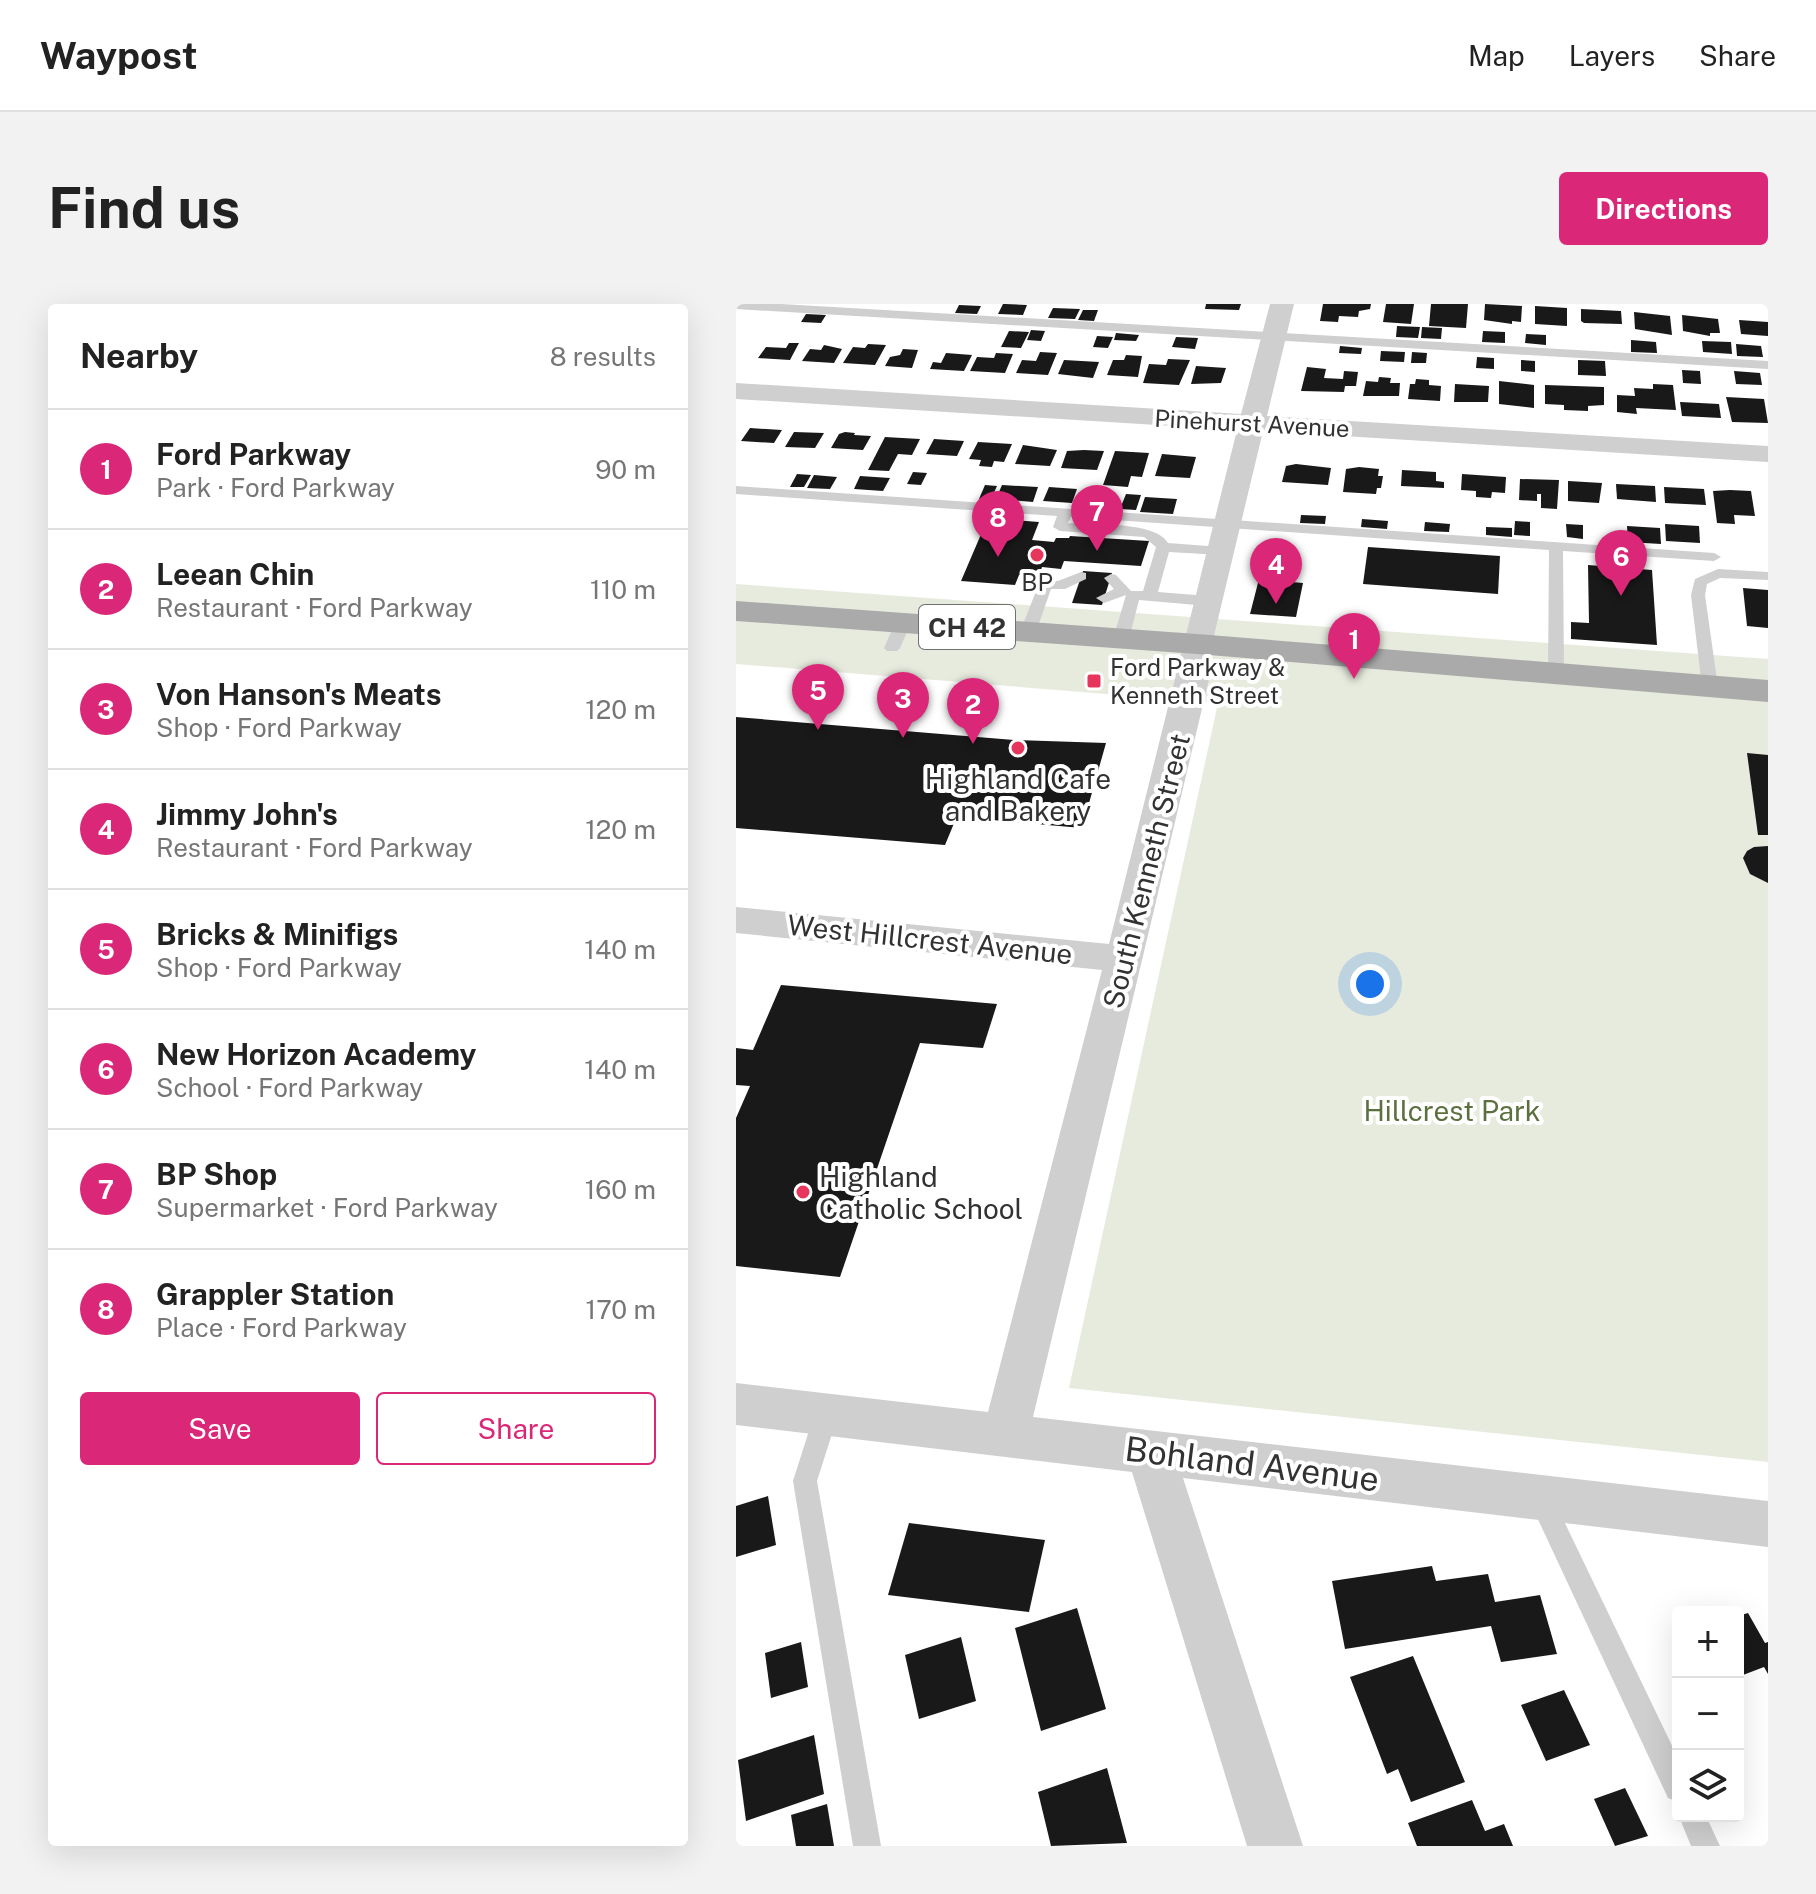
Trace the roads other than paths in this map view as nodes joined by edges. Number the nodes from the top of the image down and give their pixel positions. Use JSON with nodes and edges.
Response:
{"nodes":[{"id":1,"x":1282,"y":304,"type":"edge"},
{"id":2,"x":736,"y":305,"type":"edge"},
{"id":3,"x":1274,"y":337,"type":"junction"},
{"id":4,"x":1768,"y":365,"type":"edge"},
{"id":5,"x":736,"y":391,"type":"edge"},
{"id":6,"x":1252,"y":423,"type":"junction"},
{"id":7,"x":1768,"y":454,"type":"edge"},
{"id":8,"x":736,"y":490,"type":"edge"},
{"id":9,"x":1065,"y":513,"type":"junction"},
{"id":10,"x":1228,"y":524,"type":"junction"},
{"id":11,"x":1556,"y":546,"type":"junction"},
{"id":12,"x":1163,"y":547,"type":"junction"},
{"id":13,"x":1221,"y":551,"type":"junction"},
{"id":14,"x":1714,"y":557,"type":"dead end"},
{"id":15,"x":1768,"y":576,"type":"edge"},
{"id":16,"x":1078,"y":586,"type":"dead end"},
{"id":17,"x":1107,"y":588,"type":"dead end"},
{"id":18,"x":1136,"y":594,"type":"junction"},
{"id":19,"x":1208,"y":601,"type":"junction"},
{"id":20,"x":736,"y":611,"type":"edge"},
{"id":21,"x":1028,"y":632,"type":"junction"},
{"id":22,"x":736,"y":636,"type":"edge"},
{"id":23,"x":898,"y":636,"type":"junction"},
{"id":24,"x":1121,"y":639,"type":"junction"},
{"id":25,"x":1196,"y":658,"type":"junction"},
{"id":26,"x":1556,"y":674,"type":"junction"},
{"id":27,"x":1710,"y":687,"type":"junction"},
{"id":28,"x":1768,"y":691,"type":"edge"},
{"id":29,"x":1768,"y":715,"type":"edge"},
{"id":30,"x":736,"y":920,"type":"edge"},
{"id":31,"x":1124,"y":959,"type":"junction"},
{"id":32,"x":736,"y":1404,"type":"edge"},
{"id":33,"x":826,"y":1415,"type":"junction"},
{"id":34,"x":1005,"y":1437,"type":"junction"},
{"id":35,"x":1150,"y":1451,"type":"junction"},
{"id":36,"x":1540,"y":1498,"type":"junction"},
{"id":37,"x":1768,"y":1524,"type":"edge"},
{"id":38,"x":1672,"y":1775,"type":"edge"},
{"id":39,"x":1694,"y":1822,"type":"edge"},
{"id":40,"x":867,"y":1846,"type":"edge"},
{"id":41,"x":1275,"y":1846,"type":"edge"},
{"id":42,"x":1706,"y":1846,"type":"edge"}],
"edges":[{"from":1,"to":3,"type":"street","name":"South Kenneth Street"},
{"from":2,"to":3,"type":"lane"},
{"from":3,"to":4,"type":"lane"},
{"from":3,"to":6,"type":"street","name":"South Kenneth Street"},
{"from":5,"to":6,"type":"street","name":"Pinehurst Avenue"},
{"from":6,"to":7,"type":"street","name":"Pinehurst Avenue"},
{"from":6,"to":10,"type":"street","name":"South Kenneth Street"},
{"from":8,"to":9,"type":"lane"},
{"from":9,"to":10,"type":"lane"},
{"from":9,"to":12,"type":"lane"},
{"from":10,"to":11,"type":"lane"},
{"from":10,"to":13,"type":"street","name":"South Kenneth Street"},
{"from":11,"to":14,"type":"lane"},
{"from":11,"to":26,"type":"lane"},
{"from":12,"to":13,"type":"lane"},
{"from":12,"to":18,"type":"lane"},
{"from":13,"to":19,"type":"street","name":"South Kenneth Street"},
{"from":15,"to":27,"type":"lane"},
{"from":16,"to":21,"type":"lane"},
{"from":17,"to":18,"type":"lane"},
{"from":18,"to":19,"type":"lane"},
{"from":18,"to":24,"type":"lane"},
{"from":19,"to":25,"type":"street","name":"South Kenneth Street"},
{"from":20,"to":23,"type":"main road","number":"CH 42"},
{"from":21,"to":23,"type":"main road","number":"CH 42"},
{"from":21,"to":24,"type":"main road","number":"CH 42"},
{"from":22,"to":23,"type":"main road","number":"CH 42"},
{"from":23,"to":25,"type":"main road","number":"CH 42"},
{"from":24,"to":25,"type":"main road","number":"CH 42"},
{"from":25,"to":26,"type":"main road","number":"CH 42"},
{"from":25,"to":29,"type":"main road","number":"CH 42"},
{"from":25,"to":31,"type":"street","name":"South Kenneth Street"},
{"from":26,"to":27,"type":"main road","number":"CH 42"},
{"from":27,"to":28,"type":"main road","number":"CH 42"},
{"from":30,"to":31,"type":"street","name":"West Hillcrest Avenue"},
{"from":31,"to":34,"type":"street","name":"South Kenneth Street"},
{"from":32,"to":33,"type":"street","name":"Bohland Avenue"},
{"from":33,"to":34,"type":"street","name":"Bohland Avenue"},
{"from":33,"to":40,"type":"lane"},
{"from":34,"to":35,"type":"street","name":"Bohland Avenue"},
{"from":35,"to":36,"type":"street","name":"Bohland Avenue"},
{"from":35,"to":41,"type":"street"},
{"from":36,"to":37,"type":"street","name":"Bohland Avenue"},
{"from":36,"to":38,"type":"lane"},
{"from":39,"to":42,"type":"lane"}]}
